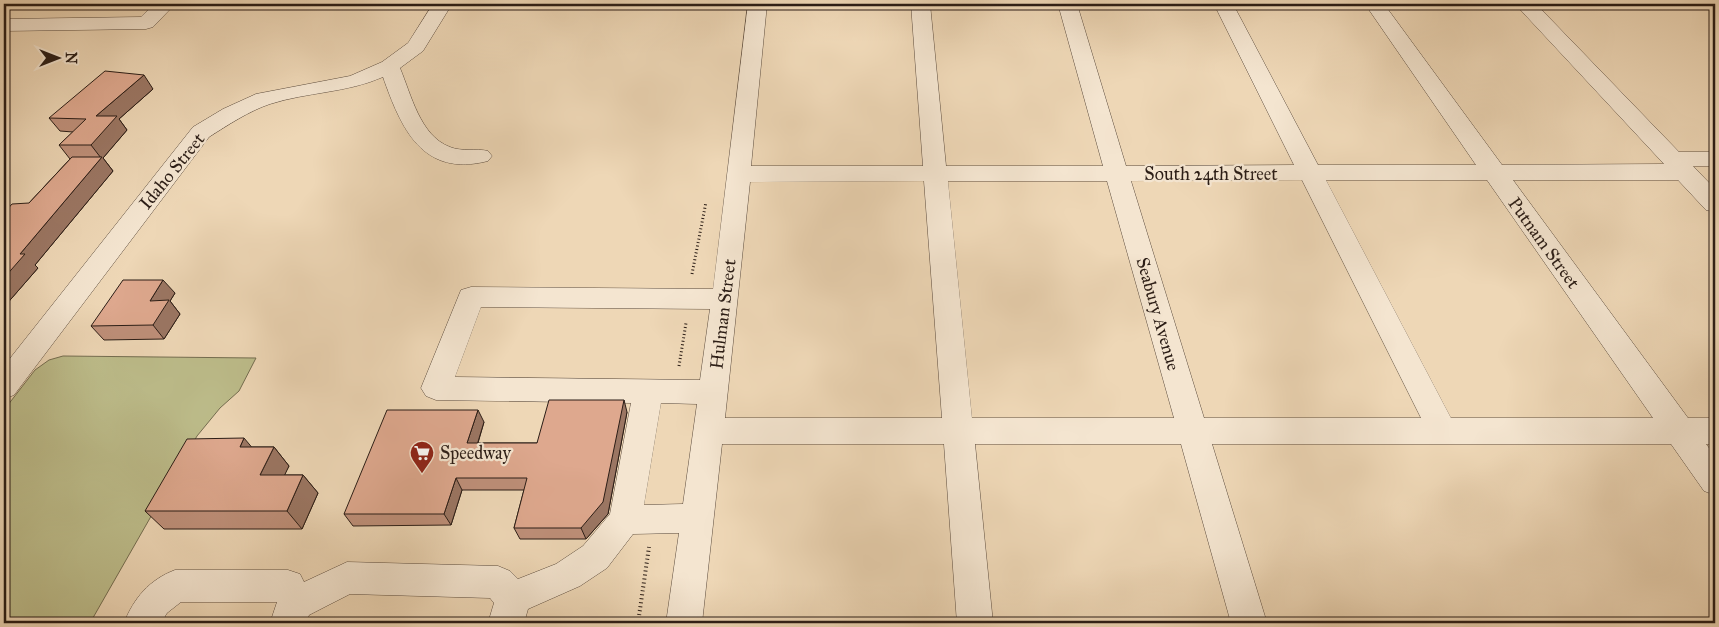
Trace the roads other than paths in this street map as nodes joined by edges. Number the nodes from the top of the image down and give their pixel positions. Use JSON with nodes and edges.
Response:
{"nodes":[{"id":1,"x":165,"y":4,"type":"edge"},
{"id":2,"x":442,"y":4,"type":"edge"},
{"id":3,"x":757,"y":4,"type":"edge"},
{"id":4,"x":920,"y":4,"type":"edge"},
{"id":5,"x":1067,"y":4,"type":"edge"},
{"id":6,"x":1223,"y":4,"type":"edge"},
{"id":7,"x":1374,"y":4,"type":"edge"},
{"id":8,"x":1525,"y":4,"type":"edge"},
{"id":9,"x":4,"y":25,"type":"edge"},
{"id":10,"x":390,"y":66,"type":"junction"},
{"id":11,"x":480,"y":156,"type":"dead end"},
{"id":12,"x":1715,"y":159,"type":"edge"},
{"id":13,"x":1679,"y":165,"type":"junction"},
{"id":14,"x":1494,"y":173,"type":"junction"},
{"id":15,"x":738,"y":174,"type":"junction"},
{"id":16,"x":935,"y":174,"type":"junction"},
{"id":17,"x":1117,"y":174,"type":"junction"},
{"id":18,"x":1310,"y":174,"type":"junction"},
{"id":19,"x":1715,"y":204,"type":"edge"},
{"id":20,"x":725,"y":299,"type":"junction"},
{"id":21,"x":4,"y":387,"type":"edge"},
{"id":22,"x":648,"y":392,"type":"junction"},
{"id":23,"x":713,"y":392,"type":"junction"},
{"id":24,"x":957,"y":430,"type":"junction"},
{"id":25,"x":708,"y":431,"type":"junction"},
{"id":26,"x":1192,"y":431,"type":"junction"},
{"id":27,"x":1679,"y":431,"type":"junction"},
{"id":28,"x":1715,"y":431,"type":"edge"},
{"id":29,"x":1443,"y":432,"type":"junction"},
{"id":30,"x":1715,"y":481,"type":"edge"},
{"id":31,"x":697,"y":518,"type":"junction"},
{"id":32,"x":625,"y":520,"type":"junction"},
{"id":33,"x":510,"y":610,"type":"edge"},
{"id":34,"x":292,"y":614,"type":"edge"},
{"id":35,"x":142,"y":623,"type":"edge"},
{"id":36,"x":684,"y":623,"type":"edge"},
{"id":37,"x":975,"y":623,"type":"edge"},
{"id":38,"x":1249,"y":623,"type":"edge"}],
"edges":[{"from":1,"to":9,"type":"street"},
{"from":2,"to":10,"type":"street","name":"Idaho Street"},
{"from":3,"to":15,"type":"street","name":"Hulman Street"},
{"from":4,"to":16,"type":"street"},
{"from":5,"to":17,"type":"street","name":"Seabury Avenue"},
{"from":6,"to":18,"type":"street"},
{"from":7,"to":14,"type":"street","name":"Putnam Street"},
{"from":8,"to":13,"type":"street"},
{"from":10,"to":11,"type":"street"},
{"from":10,"to":21,"type":"street","name":"Idaho Street"},
{"from":12,"to":13,"type":"street","name":"South 24th Street"},
{"from":13,"to":14,"type":"street","name":"South 24th Street"},
{"from":13,"to":19,"type":"street"},
{"from":14,"to":18,"type":"street","name":"South 24th Street"},
{"from":14,"to":27,"type":"street","name":"Putnam Street"},
{"from":15,"to":16,"type":"street","name":"South 24th Street"},
{"from":15,"to":20,"type":"street","name":"Hulman Street"},
{"from":16,"to":17,"type":"street","name":"South 24th Street"},
{"from":16,"to":24,"type":"street"},
{"from":17,"to":18,"type":"street","name":"South 24th Street"},
{"from":17,"to":26,"type":"street","name":"Seabury Avenue"},
{"from":18,"to":29,"type":"street"},
{"from":20,"to":22,"type":"street"},
{"from":20,"to":23,"type":"street","name":"Hulman Street"},
{"from":22,"to":23,"type":"street"},
{"from":22,"to":32,"type":"street"},
{"from":23,"to":25,"type":"street","name":"Hulman Street"},
{"from":24,"to":25,"type":"street"},
{"from":24,"to":26,"type":"street"},
{"from":24,"to":37,"type":"street"},
{"from":25,"to":31,"type":"street","name":"Hulman Street"},
{"from":26,"to":29,"type":"street"},
{"from":26,"to":38,"type":"street","name":"Seabury Avenue"},
{"from":27,"to":28,"type":"street"},
{"from":27,"to":29,"type":"street"},
{"from":27,"to":30,"type":"street","name":"Putnam Street"},
{"from":31,"to":32,"type":"street"},
{"from":31,"to":36,"type":"street","name":"Hulman Street"},
{"from":32,"to":33,"type":"street"},
{"from":33,"to":34,"type":"street"},
{"from":34,"to":35,"type":"street"}]}
